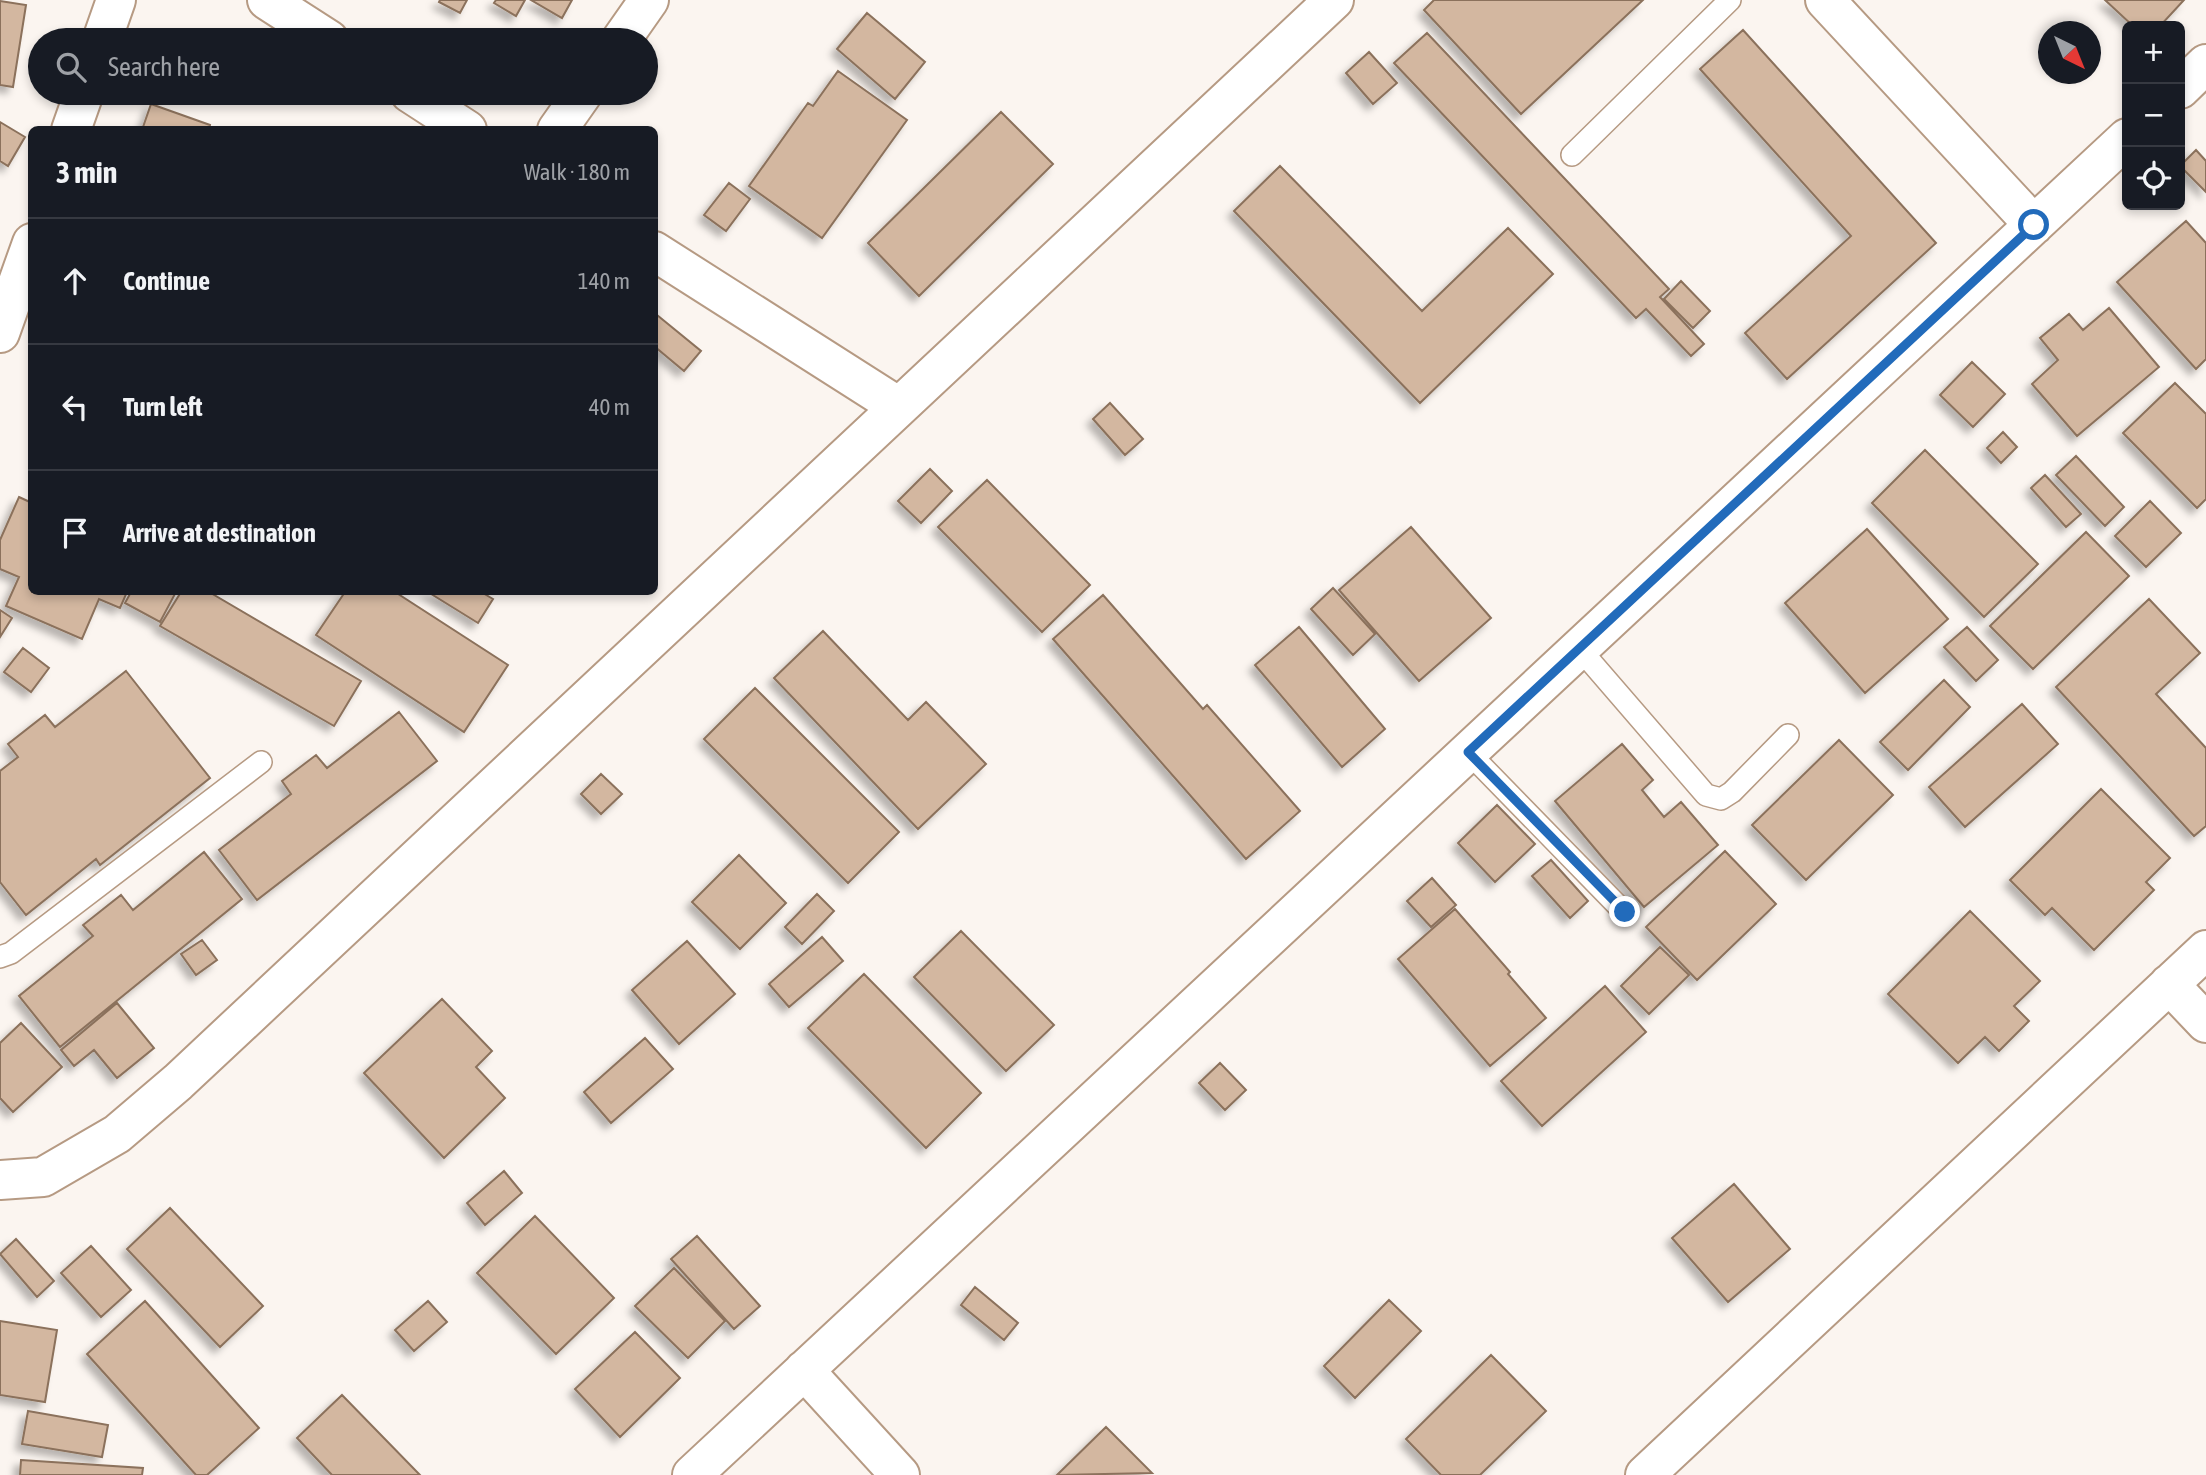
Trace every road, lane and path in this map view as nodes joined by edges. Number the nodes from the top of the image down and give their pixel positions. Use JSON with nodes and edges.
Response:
{"nodes":[{"id":1,"x":116,"y":0,"type":"edge"},
{"id":2,"x":267,"y":0,"type":"edge"},
{"id":3,"x":649,"y":0,"type":"edge"},
{"id":4,"x":1334,"y":0,"type":"edge"},
{"id":5,"x":1730,"y":0,"type":"edge"},
{"id":6,"x":1825,"y":0,"type":"edge"},
{"id":7,"x":106,"y":28,"type":"edge"},
{"id":8,"x":310,"y":28,"type":"edge"},
{"id":9,"x":629,"y":28,"type":"edge"},
{"id":10,"x":2206,"y":64,"type":"edge"},
{"id":11,"x":2185,"y":84,"type":"edge"},
{"id":12,"x":80,"y":105,"type":"edge"},
{"id":13,"x":428,"y":105,"type":"edge"},
{"id":14,"x":575,"y":105,"type":"edge"},
{"id":15,"x":72,"y":126,"type":"edge"},
{"id":16,"x":461,"y":126,"type":"edge"},
{"id":17,"x":561,"y":126,"type":"edge"},
{"id":18,"x":2122,"y":143,"type":"edge"},
{"id":19,"x":1572,"y":155,"type":"dead end"},
{"id":20,"x":2034,"y":225,"type":"junction"},
{"id":21,"x":658,"y":253,"type":"edge"},
{"id":22,"x":28,"y":254,"type":"edge"},
{"id":23,"x":0,"y":333,"type":"edge"},
{"id":24,"x":899,"y":407,"type":"junction"},
{"id":25,"x":1579,"y":648,"type":"junction"},
{"id":26,"x":1788,"y":735,"type":"dead end"},
{"id":27,"x":1468,"y":752,"type":"junction"},
{"id":28,"x":261,"y":762,"type":"dead end"},
{"id":29,"x":1625,"y":912,"type":"dead end"},
{"id":30,"x":2206,"y":950,"type":"edge"},
{"id":31,"x":0,"y":957,"type":"edge"},
{"id":32,"x":2169,"y":984,"type":"junction"},
{"id":33,"x":2206,"y":1023,"type":"edge"},
{"id":34,"x":0,"y":1180,"type":"edge"},
{"id":35,"x":804,"y":1370,"type":"junction"},
{"id":36,"x":692,"y":1475,"type":"edge"},
{"id":37,"x":900,"y":1475,"type":"edge"},
{"id":38,"x":1645,"y":1475,"type":"edge"}],
"edges":[{"from":1,"to":7,"type":"street"},
{"from":2,"to":8,"type":"street"},
{"from":3,"to":9,"type":"street"},
{"from":4,"to":24,"type":"street"},
{"from":5,"to":19,"type":"lane"},
{"from":6,"to":20,"type":"street"},
{"from":10,"to":11,"type":"street"},
{"from":12,"to":15,"type":"street"},
{"from":13,"to":16,"type":"street"},
{"from":14,"to":17,"type":"street"},
{"from":18,"to":20,"type":"street"},
{"from":20,"to":25,"type":"street"},
{"from":21,"to":24,"type":"street"},
{"from":22,"to":23,"type":"street"},
{"from":24,"to":34,"type":"street"},
{"from":25,"to":26,"type":"lane"},
{"from":25,"to":27,"type":"street"},
{"from":27,"to":29,"type":"lane"},
{"from":27,"to":35,"type":"street"},
{"from":28,"to":31,"type":"lane"},
{"from":30,"to":32,"type":"street"},
{"from":32,"to":33,"type":"street"},
{"from":32,"to":38,"type":"street"},
{"from":35,"to":36,"type":"street"},
{"from":35,"to":37,"type":"street"}]}
